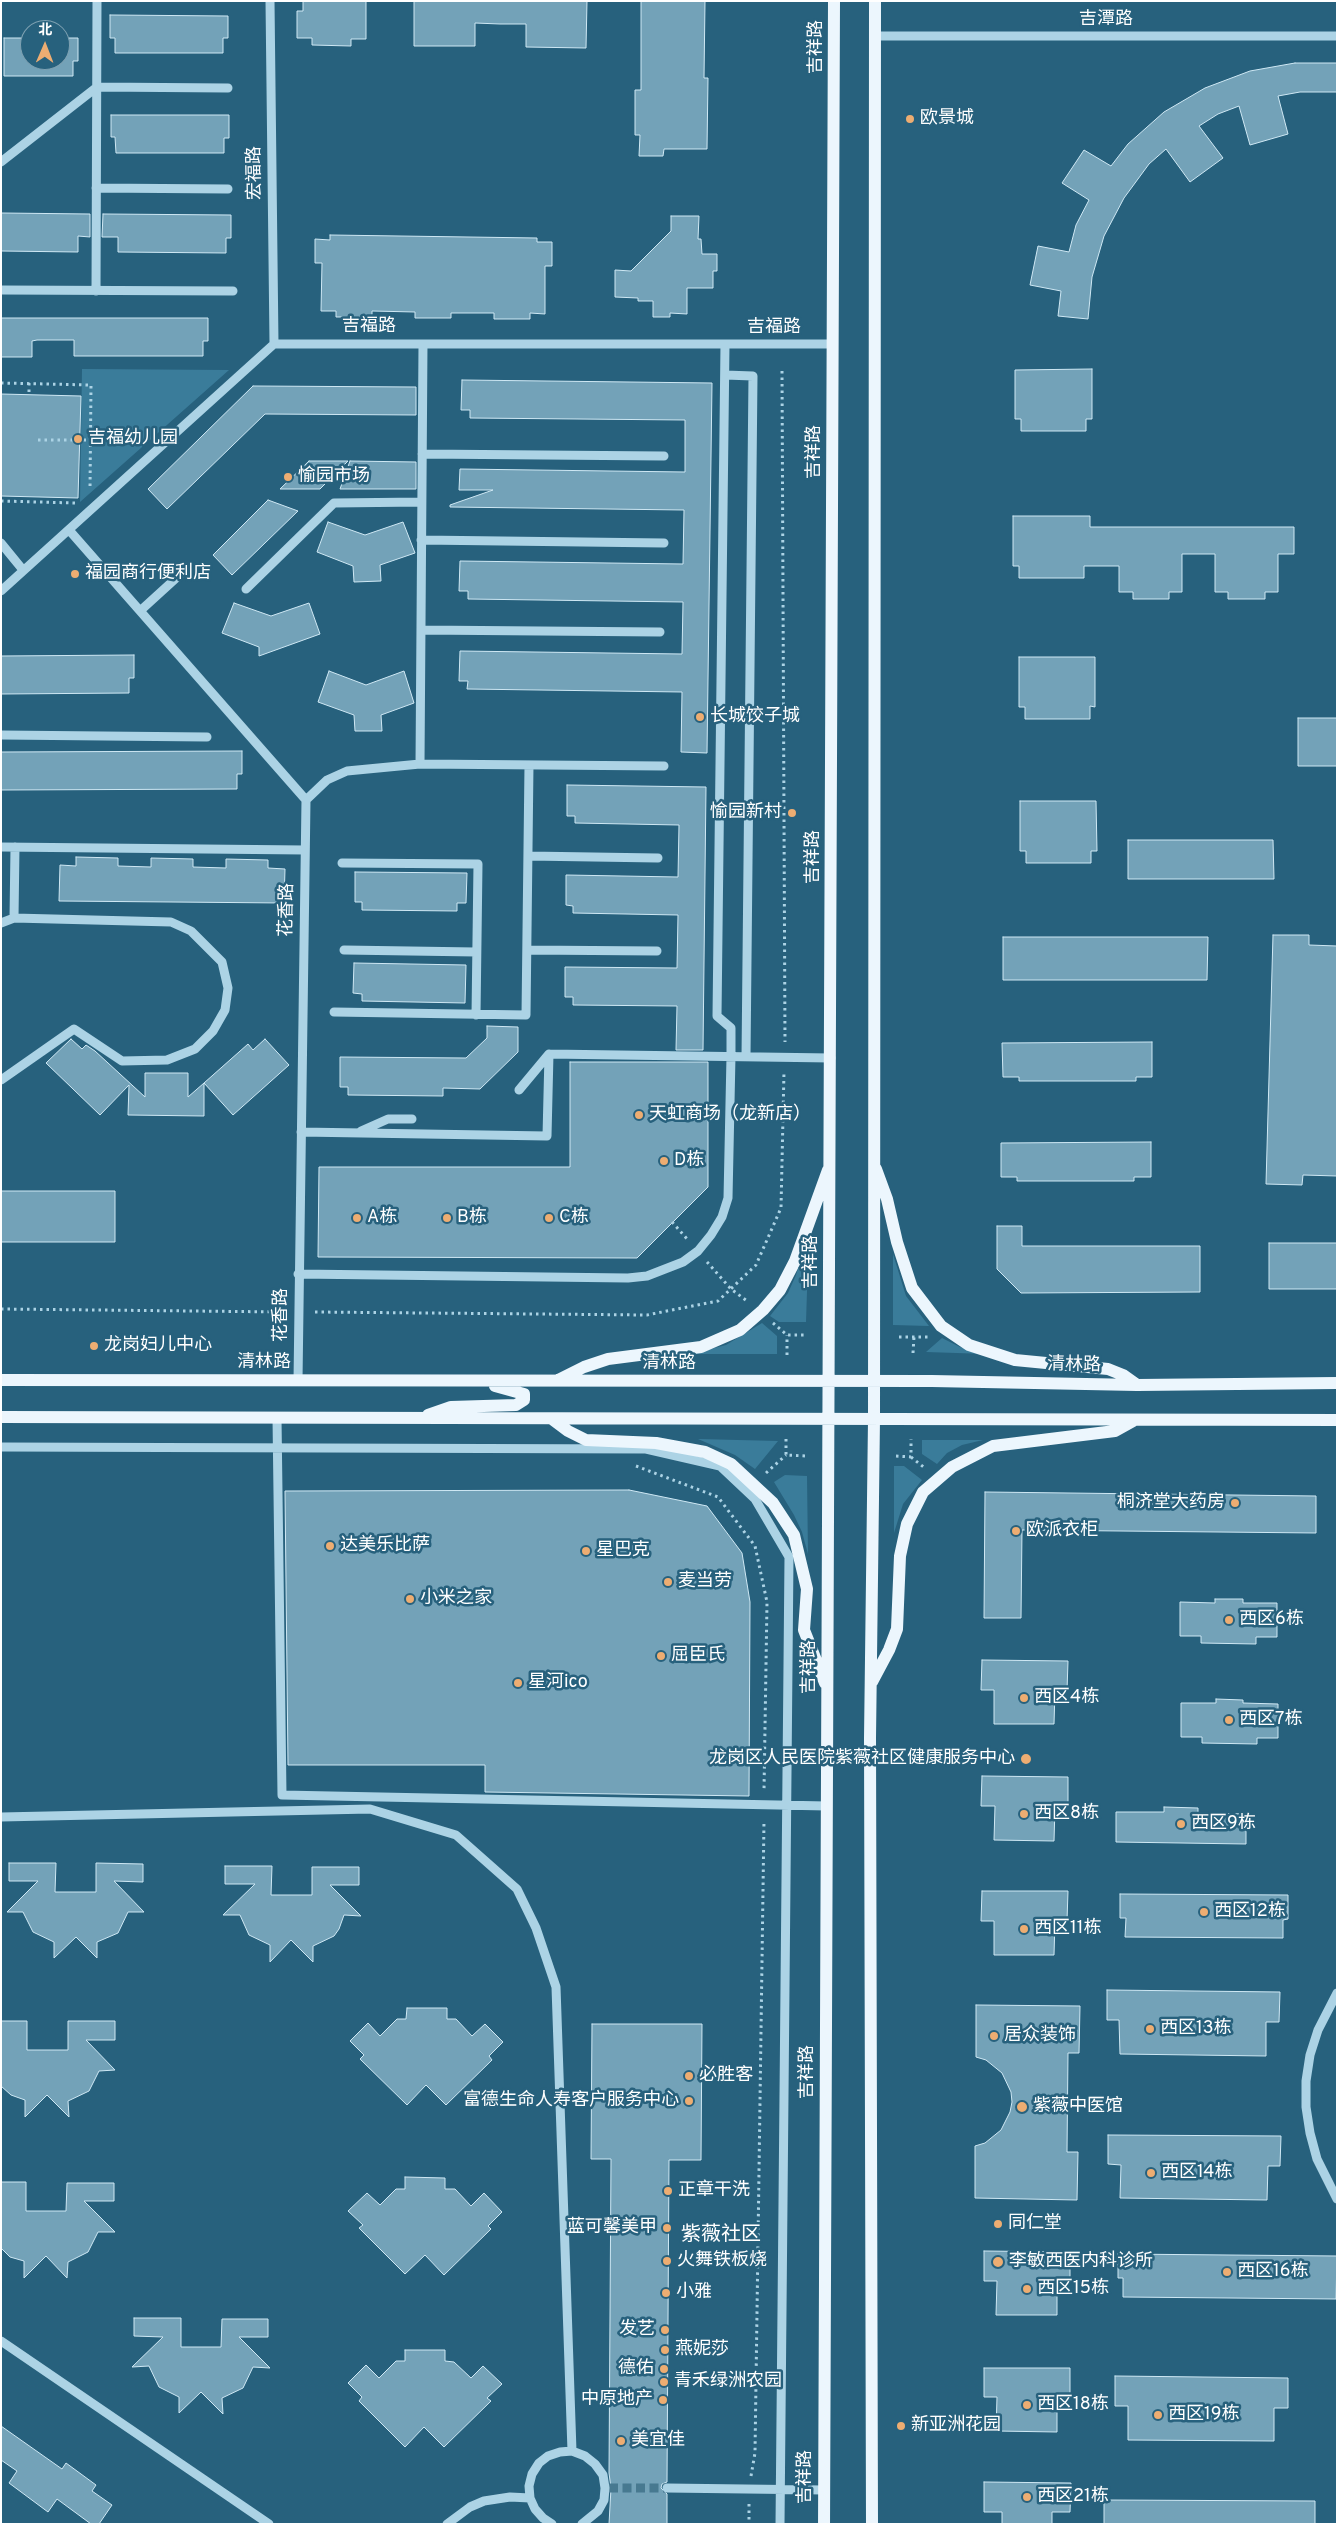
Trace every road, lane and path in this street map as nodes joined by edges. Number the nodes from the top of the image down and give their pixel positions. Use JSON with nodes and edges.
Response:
{"nodes":[{"id":1,"x":97,"y":1,"type":"edge"},
{"id":2,"x":270,"y":1,"type":"edge"},
{"id":3,"x":834,"y":1,"type":"edge"},
{"id":4,"x":875,"y":1,"type":"edge"},
{"id":5,"x":875,"y":36,"type":"junction"},
{"id":6,"x":1337,"y":36,"type":"edge"},
{"id":7,"x":97,"y":88,"type":"junction"},
{"id":8,"x":228,"y":88,"type":"dead end"},
{"id":9,"x":1,"y":162,"type":"edge"},
{"id":10,"x":96,"y":188,"type":"junction"},
{"id":11,"x":228,"y":189,"type":"dead end"},
{"id":12,"x":1,"y":290,"type":"edge"},
{"id":13,"x":96,"y":290,"type":"junction"},
{"id":14,"x":233,"y":291,"type":"dead end"},
{"id":15,"x":274,"y":344,"type":"junction"},
{"id":16,"x":423,"y":344,"type":"junction"},
{"id":17,"x":725,"y":344,"type":"junction"},
{"id":18,"x":833,"y":344,"type":"junction"},
{"id":19,"x":725,"y":375,"type":"junction"},
{"id":20,"x":1,"y":383,"type":"edge"},
{"id":21,"x":29,"y":383,"type":"junction"},
{"id":22,"x":29,"y":395,"type":"dead end"},
{"id":23,"x":38,"y":440,"type":"dead end"},
{"id":24,"x":91,"y":440,"type":"junction"},
{"id":25,"x":422,"y":454,"type":"junction"},
{"id":26,"x":664,"y":456,"type":"dead end"},
{"id":27,"x":83,"y":496,"type":"dead end"},
{"id":28,"x":1,"y":502,"type":"edge"},
{"id":29,"x":421,"y":502,"type":"junction"},
{"id":30,"x":76,"y":504,"type":"dead end"},
{"id":31,"x":69,"y":530,"type":"junction"},
{"id":32,"x":421,"y":540,"type":"junction"},
{"id":33,"x":664,"y":542,"type":"dead end"},
{"id":34,"x":1,"y":543,"type":"edge"},
{"id":35,"x":23,"y":570,"type":"junction"},
{"id":36,"x":184,"y":570,"type":"dead end"},
{"id":37,"x":246,"y":590,"type":"dead end"},
{"id":38,"x":1,"y":591,"type":"edge"},
{"id":39,"x":140,"y":611,"type":"junction"},
{"id":40,"x":420,"y":630,"type":"junction"},
{"id":41,"x":660,"y":632,"type":"dead end"},
{"id":42,"x":1,"y":735,"type":"edge"},
{"id":43,"x":207,"y":736,"type":"dead end"},
{"id":44,"x":420,"y":764,"type":"junction"},
{"id":45,"x":529,"y":765,"type":"junction"},
{"id":46,"x":664,"y":766,"type":"dead end"},
{"id":47,"x":306,"y":800,"type":"junction"},
{"id":48,"x":1,"y":847,"type":"edge"},
{"id":49,"x":15,"y":847,"type":"junction"},
{"id":50,"x":305,"y":850,"type":"junction"},
{"id":51,"x":528,"y":856,"type":"junction"},
{"id":52,"x":658,"y":858,"type":"dead end"},
{"id":53,"x":342,"y":863,"type":"dead end"},
{"id":54,"x":14,"y":918,"type":"junction"},
{"id":55,"x":1,"y":923,"type":"edge"},
{"id":56,"x":344,"y":950,"type":"dead end"},
{"id":57,"x":527,"y":950,"type":"junction"},
{"id":58,"x":476,"y":952,"type":"junction"},
{"id":59,"x":657,"y":952,"type":"dead end"},
{"id":60,"x":334,"y":1012,"type":"dead end"},
{"id":61,"x":476,"y":1014,"type":"junction"},
{"id":62,"x":549,"y":1054,"type":"junction"},
{"id":63,"x":731,"y":1056,"type":"junction"},
{"id":64,"x":746,"y":1057,"type":"junction"},
{"id":65,"x":831,"y":1058,"type":"junction"},
{"id":66,"x":1,"y":1080,"type":"edge"},
{"id":67,"x":519,"y":1090,"type":"dead end"},
{"id":68,"x":412,"y":1119,"type":"dead end"},
{"id":69,"x":301,"y":1132,"type":"junction"},
{"id":70,"x":358,"y":1133,"type":"junction"},
{"id":71,"x":830,"y":1162,"type":"junction"},
{"id":72,"x":873,"y":1162,"type":"junction"},
{"id":73,"x":672,"y":1222,"type":"dead end"},
{"id":74,"x":698,"y":1251,"type":"junction"},
{"id":75,"x":298,"y":1274,"type":"junction"},
{"id":76,"x":761,"y":1312,"type":"junction"},
{"id":77,"x":787,"y":1335,"type":"junction"},
{"id":78,"x":806,"y":1335,"type":"dead end"},
{"id":79,"x":899,"y":1337,"type":"dead end"},
{"id":80,"x":914,"y":1337,"type":"junction"},
{"id":81,"x":932,"y":1337,"type":"dead end"},
{"id":82,"x":913,"y":1353,"type":"dead end"},
{"id":83,"x":787,"y":1355,"type":"dead end"},
{"id":84,"x":1,"y":1380,"type":"edge"},
{"id":85,"x":298,"y":1380,"type":"junction"},
{"id":86,"x":481,"y":1381,"type":"junction"},
{"id":87,"x":555,"y":1381,"type":"junction"},
{"id":88,"x":829,"y":1381,"type":"junction"},
{"id":89,"x":874,"y":1382,"type":"junction"},
{"id":90,"x":1337,"y":1383,"type":"edge"},
{"id":91,"x":1137,"y":1385,"type":"junction"},
{"id":92,"x":1,"y":1418,"type":"edge"},
{"id":93,"x":278,"y":1418,"type":"junction"},
{"id":94,"x":419,"y":1418,"type":"junction"},
{"id":95,"x":552,"y":1419,"type":"junction"},
{"id":96,"x":828,"y":1419,"type":"junction"},
{"id":97,"x":874,"y":1419,"type":"junction"},
{"id":98,"x":1136,"y":1420,"type":"junction"},
{"id":99,"x":1337,"y":1420,"type":"edge"},
{"id":100,"x":786,"y":1439,"type":"dead end"},
{"id":101,"x":911,"y":1439,"type":"dead end"},
{"id":102,"x":1,"y":1446,"type":"edge"},
{"id":103,"x":278,"y":1448,"type":"junction"},
{"id":104,"x":786,"y":1455,"type":"junction"},
{"id":105,"x":806,"y":1456,"type":"dead end"},
{"id":106,"x":896,"y":1456,"type":"dead end"},
{"id":107,"x":911,"y":1457,"type":"junction"},
{"id":108,"x":929,"y":1471,"type":"dead end"},
{"id":109,"x":764,"y":1475,"type":"dead end"},
{"id":110,"x":871,"y":1684,"type":"junction"},
{"id":111,"x":828,"y":1688,"type":"junction"},
{"id":112,"x":787,"y":1806,"type":"junction"},
{"id":113,"x":827,"y":1806,"type":"junction"},
{"id":114,"x":1,"y":1817,"type":"edge"},
{"id":115,"x":1337,"y":1993,"type":"edge"},
{"id":116,"x":1337,"y":2199,"type":"edge"},
{"id":117,"x":1,"y":2341,"type":"edge"},
{"id":118,"x":572,"y":2451,"type":"junction"},
{"id":119,"x":667,"y":2488,"type":"tunnel mouth"},
{"id":120,"x":780,"y":2490,"type":"junction"},
{"id":121,"x":824,"y":2490,"type":"junction"},
{"id":122,"x":530,"y":2498,"type":"junction"},
{"id":123,"x":269,"y":2524,"type":"edge"},
{"id":124,"x":447,"y":2524,"type":"edge"},
{"id":125,"x":552,"y":2524,"type":"edge"},
{"id":126,"x":582,"y":2524,"type":"edge"},
{"id":127,"x":780,"y":2524,"type":"edge"},
{"id":128,"x":824,"y":2524,"type":"edge"},
{"id":129,"x":872,"y":2524,"type":"edge"}],
"edges":[{"from":1,"to":7,"type":"street"},
{"from":2,"to":15,"type":"street","name":"宏福路"},
{"from":3,"to":18,"type":"main road","name":"吉祥路"},
{"from":4,"to":5,"type":"main road"},
{"from":5,"to":6,"type":"street","name":"吉潭路"},
{"from":5,"to":72,"type":"main road"},
{"from":7,"to":8,"type":"street"},
{"from":7,"to":9,"type":"street"},
{"from":7,"to":10,"type":"street"},
{"from":10,"to":11,"type":"street"},
{"from":10,"to":13,"type":"street"},
{"from":12,"to":13,"type":"street"},
{"from":13,"to":14,"type":"street"},
{"from":15,"to":16,"type":"street","name":"吉福路"},
{"from":15,"to":31,"type":"street"},
{"from":16,"to":17,"type":"street","name":"吉福路"},
{"from":16,"to":25,"type":"street"},
{"from":17,"to":18,"type":"street","name":"吉福路"},
{"from":17,"to":19,"type":"street"},
{"from":18,"to":65,"type":"main road","name":"吉祥路"},
{"from":19,"to":63,"type":"street"},
{"from":19,"to":64,"type":"street"},
{"from":20,"to":21,"type":"path"},
{"from":21,"to":22,"type":"path"},
{"from":21,"to":24,"type":"path"},
{"from":23,"to":24,"type":"path"},
{"from":24,"to":27,"type":"path"},
{"from":25,"to":26,"type":"street"},
{"from":25,"to":29,"type":"street"},
{"from":28,"to":30,"type":"path"},
{"from":29,"to":32,"type":"street"},
{"from":29,"to":37,"type":"street"},
{"from":31,"to":35,"type":"street"},
{"from":31,"to":39,"type":"street"},
{"from":32,"to":33,"type":"street"},
{"from":32,"to":40,"type":"street"},
{"from":34,"to":35,"type":"street"},
{"from":35,"to":38,"type":"street"},
{"from":36,"to":39,"type":"street"},
{"from":39,"to":47,"type":"street"},
{"from":40,"to":41,"type":"street"},
{"from":40,"to":44,"type":"street"},
{"from":42,"to":43,"type":"street"},
{"from":44,"to":45,"type":"street"},
{"from":44,"to":47,"type":"street"},
{"from":45,"to":46,"type":"street"},
{"from":45,"to":51,"type":"street"},
{"from":47,"to":50,"type":"street","name":"花香路"},
{"from":48,"to":49,"type":"street"},
{"from":49,"to":50,"type":"street"},
{"from":49,"to":54,"type":"street"},
{"from":50,"to":69,"type":"street","name":"花香路"},
{"from":51,"to":52,"type":"street"},
{"from":51,"to":57,"type":"street"},
{"from":53,"to":58,"type":"street"},
{"from":54,"to":55,"type":"street"},
{"from":54,"to":66,"type":"street"},
{"from":56,"to":58,"type":"street"},
{"from":57,"to":59,"type":"street"},
{"from":57,"to":61,"type":"street"},
{"from":58,"to":61,"type":"street"},
{"from":60,"to":61,"type":"street"},
{"from":62,"to":63,"type":"street"},
{"from":62,"to":67,"type":"street"},
{"from":62,"to":70,"type":"street"},
{"from":63,"to":64,"type":"street"},
{"from":63,"to":74,"type":"street"},
{"from":64,"to":65,"type":"street"},
{"from":65,"to":71,"type":"main road","name":"吉祥路"},
{"from":68,"to":70,"type":"street"},
{"from":69,"to":70,"type":"street"},
{"from":69,"to":75,"type":"street","name":"花香路"},
{"from":71,"to":76,"type":"main road"},
{"from":71,"to":88,"type":"main road","name":"吉祥路"},
{"from":72,"to":89,"type":"main road"},
{"from":72,"to":91,"type":"main road"},
{"from":73,"to":74,"type":"path"},
{"from":74,"to":75,"type":"street"},
{"from":74,"to":76,"type":"path"},
{"from":75,"to":85,"type":"street","name":"花香路"},
{"from":76,"to":77,"type":"path"},
{"from":76,"to":87,"type":"main road"},
{"from":77,"to":78,"type":"path"},
{"from":77,"to":83,"type":"path"},
{"from":79,"to":80,"type":"path"},
{"from":80,"to":81,"type":"path"},
{"from":80,"to":82,"type":"path"},
{"from":84,"to":85,"type":"main road","name":"清林路"},
{"from":85,"to":86,"type":"main road","name":"清林路"},
{"from":86,"to":87,"type":"main road","name":"清林路"},
{"from":86,"to":94,"type":"main road"},
{"from":87,"to":88,"type":"main road","name":"清林路"},
{"from":88,"to":89,"type":"main road","name":"清林路"},
{"from":88,"to":96,"type":"main road","name":"吉祥路"},
{"from":89,"to":91,"type":"main road","name":"清林路"},
{"from":89,"to":97,"type":"main road"},
{"from":90,"to":91,"type":"main road","name":"清林路"},
{"from":92,"to":93,"type":"main road"},
{"from":93,"to":94,"type":"main road"},
{"from":93,"to":103,"type":"street"},
{"from":94,"to":95,"type":"main road"},
{"from":95,"to":96,"type":"main road"},
{"from":95,"to":111,"type":"main road"},
{"from":96,"to":97,"type":"main road"},
{"from":96,"to":111,"type":"main road","name":"吉祥路"},
{"from":97,"to":98,"type":"main road"},
{"from":97,"to":110,"type":"main road"},
{"from":98,"to":99,"type":"main road"},
{"from":98,"to":110,"type":"main road"},
{"from":100,"to":104,"type":"path"},
{"from":101,"to":107,"type":"path"},
{"from":102,"to":103,"type":"street"},
{"from":103,"to":112,"type":"street"},
{"from":103,"to":112,"type":"street"},
{"from":104,"to":105,"type":"path"},
{"from":104,"to":109,"type":"path"},
{"from":106,"to":107,"type":"path"},
{"from":107,"to":108,"type":"path"},
{"from":110,"to":129,"type":"main road"},
{"from":111,"to":113,"type":"main road","name":"吉祥路"},
{"from":112,"to":113,"type":"street"},
{"from":112,"to":120,"type":"street"},
{"from":113,"to":121,"type":"main road","name":"吉祥路"},
{"from":114,"to":118,"type":"street"},
{"from":115,"to":116,"type":"street"},
{"from":117,"to":123,"type":"street"},
{"from":118,"to":122,"type":"street"},
{"from":118,"to":126,"type":"street"},
{"from":119,"to":120,"type":"street"},
{"from":120,"to":121,"type":"street"},
{"from":120,"to":127,"type":"street"},
{"from":121,"to":128,"type":"main road","name":"吉祥路"},
{"from":122,"to":124,"type":"street"},
{"from":122,"to":125,"type":"street"}]}
